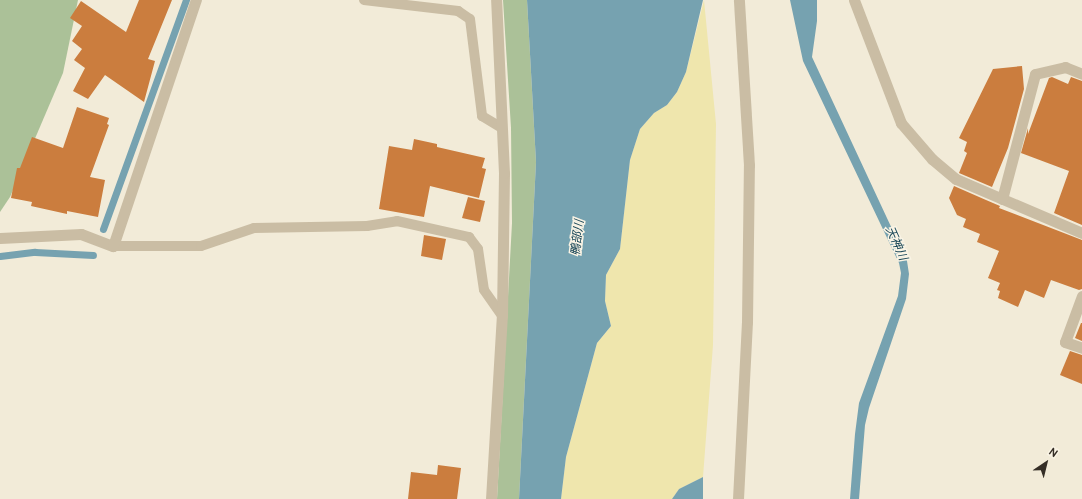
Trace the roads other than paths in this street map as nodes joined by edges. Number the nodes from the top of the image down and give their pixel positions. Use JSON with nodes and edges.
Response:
{"nodes":[{"id":1,"x":196,"y":0,"type":"edge"},
{"id":2,"x":364,"y":0,"type":"edge"},
{"id":3,"x":496,"y":0,"type":"edge"},
{"id":4,"x":739,"y":0,"type":"edge"},
{"id":5,"x":854,"y":0,"type":"edge"},
{"id":6,"x":1082,"y":74,"type":"edge"},
{"id":7,"x":502,"y":128,"type":"junction"},
{"id":8,"x":1002,"y":199,"type":"junction"},
{"id":9,"x":1082,"y":233,"type":"edge"},
{"id":10,"x":0,"y":238,"type":"edge"},
{"id":11,"x":113,"y":246,"type":"junction"},
{"id":12,"x":1082,"y":296,"type":"edge"},
{"id":13,"x":502,"y":316,"type":"junction"},
{"id":14,"x":1082,"y":348,"type":"edge"},
{"id":15,"x":491,"y":499,"type":"edge"},
{"id":16,"x":738,"y":499,"type":"edge"}],
"edges":[{"from":1,"to":11,"type":"street"},
{"from":2,"to":7,"type":"lane"},
{"from":3,"to":7,"type":"street"},
{"from":4,"to":16,"type":"street"},
{"from":5,"to":8,"type":"street"},
{"from":6,"to":8,"type":"street"},
{"from":7,"to":13,"type":"street"},
{"from":8,"to":9,"type":"street"},
{"from":10,"to":11,"type":"street"},
{"from":11,"to":13,"type":"lane"},
{"from":12,"to":14,"type":"street"},
{"from":13,"to":15,"type":"street"}]}
